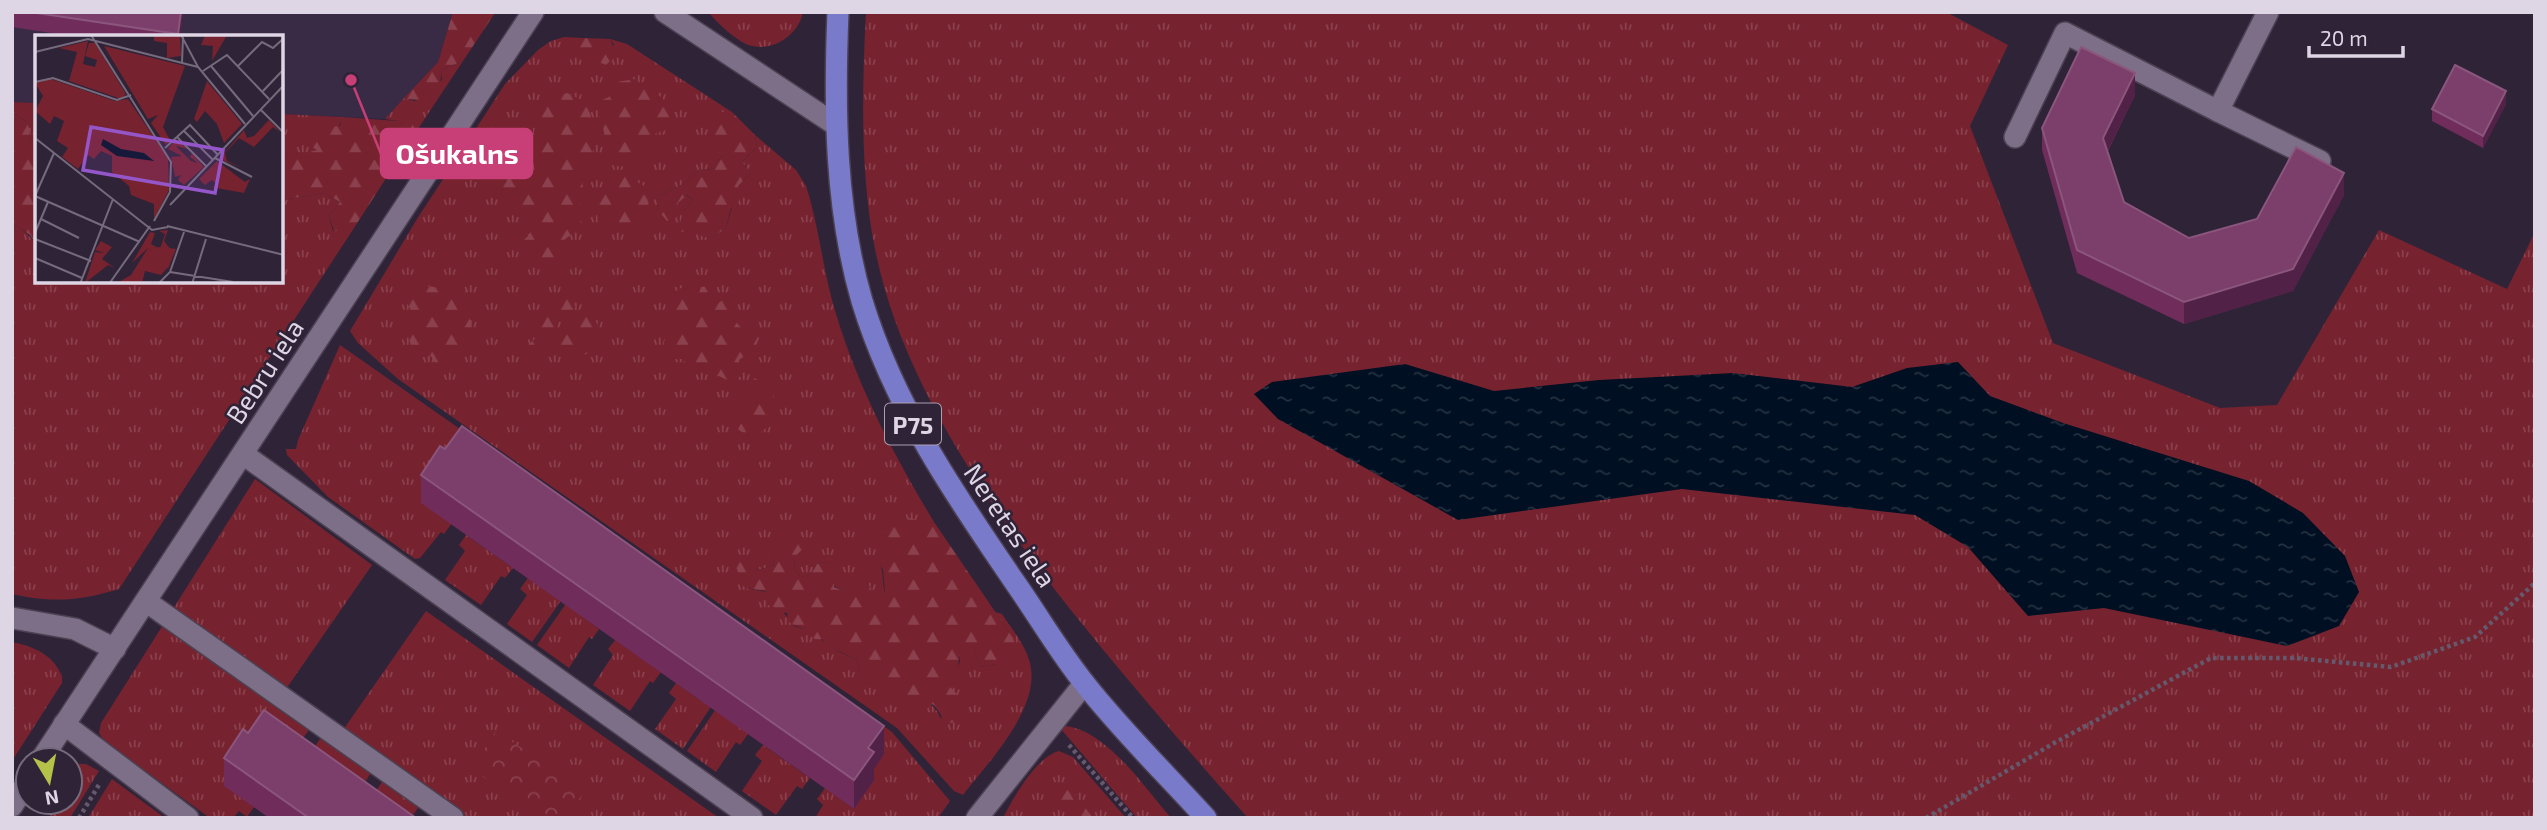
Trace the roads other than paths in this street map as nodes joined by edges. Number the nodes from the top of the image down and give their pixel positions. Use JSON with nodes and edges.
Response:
{"nodes":[{"id":1,"x":533,"y":12,"type":"edge"},
{"id":2,"x":665,"y":12,"type":"edge"},
{"id":3,"x":838,"y":12,"type":"edge"},
{"id":4,"x":2268,"y":12,"type":"edge"},
{"id":5,"x":2218,"y":111,"type":"junction"},
{"id":6,"x":836,"y":125,"type":"junction"},
{"id":7,"x":2015,"y":137,"type":"dead end"},
{"id":8,"x":2336,"y":169,"type":"edge"},
{"id":9,"x":243,"y":454,"type":"junction"},
{"id":10,"x":147,"y":602,"type":"junction"},
{"id":11,"x":12,"y":618,"type":"edge"},
{"id":12,"x":115,"y":649,"type":"junction"},
{"id":13,"x":1084,"y":684,"type":"junction"},
{"id":14,"x":64,"y":724,"type":"junction"},
{"id":15,"x":50,"y":746,"type":"edge"},
{"id":16,"x":187,"y":818,"type":"edge"},
{"id":17,"x":453,"y":818,"type":"edge"},
{"id":18,"x":752,"y":818,"type":"edge"},
{"id":19,"x":977,"y":818,"type":"edge"},
{"id":20,"x":1206,"y":818,"type":"edge"}],
"edges":[{"from":1,"to":9,"type":"street","name":"Bebru iela"},
{"from":2,"to":6,"type":"street"},
{"from":3,"to":6,"type":"main road","name":"Neretas iela","number":"P75"},
{"from":4,"to":5,"type":"street"},
{"from":5,"to":7,"type":"street"},
{"from":5,"to":8,"type":"street"},
{"from":6,"to":13,"type":"main road","name":"Neretas iela","number":"P75"},
{"from":9,"to":10,"type":"street","name":"Bebru iela"},
{"from":9,"to":18,"type":"street"},
{"from":10,"to":12,"type":"street","name":"Bebru iela"},
{"from":10,"to":17,"type":"street"},
{"from":11,"to":12,"type":"street"},
{"from":12,"to":14,"type":"street","name":"Bebru iela"},
{"from":13,"to":19,"type":"street"},
{"from":13,"to":20,"type":"main road","name":"Neretas iela","number":"P75"},
{"from":14,"to":15,"type":"street","name":"Bebru iela"},
{"from":14,"to":16,"type":"street"}]}
